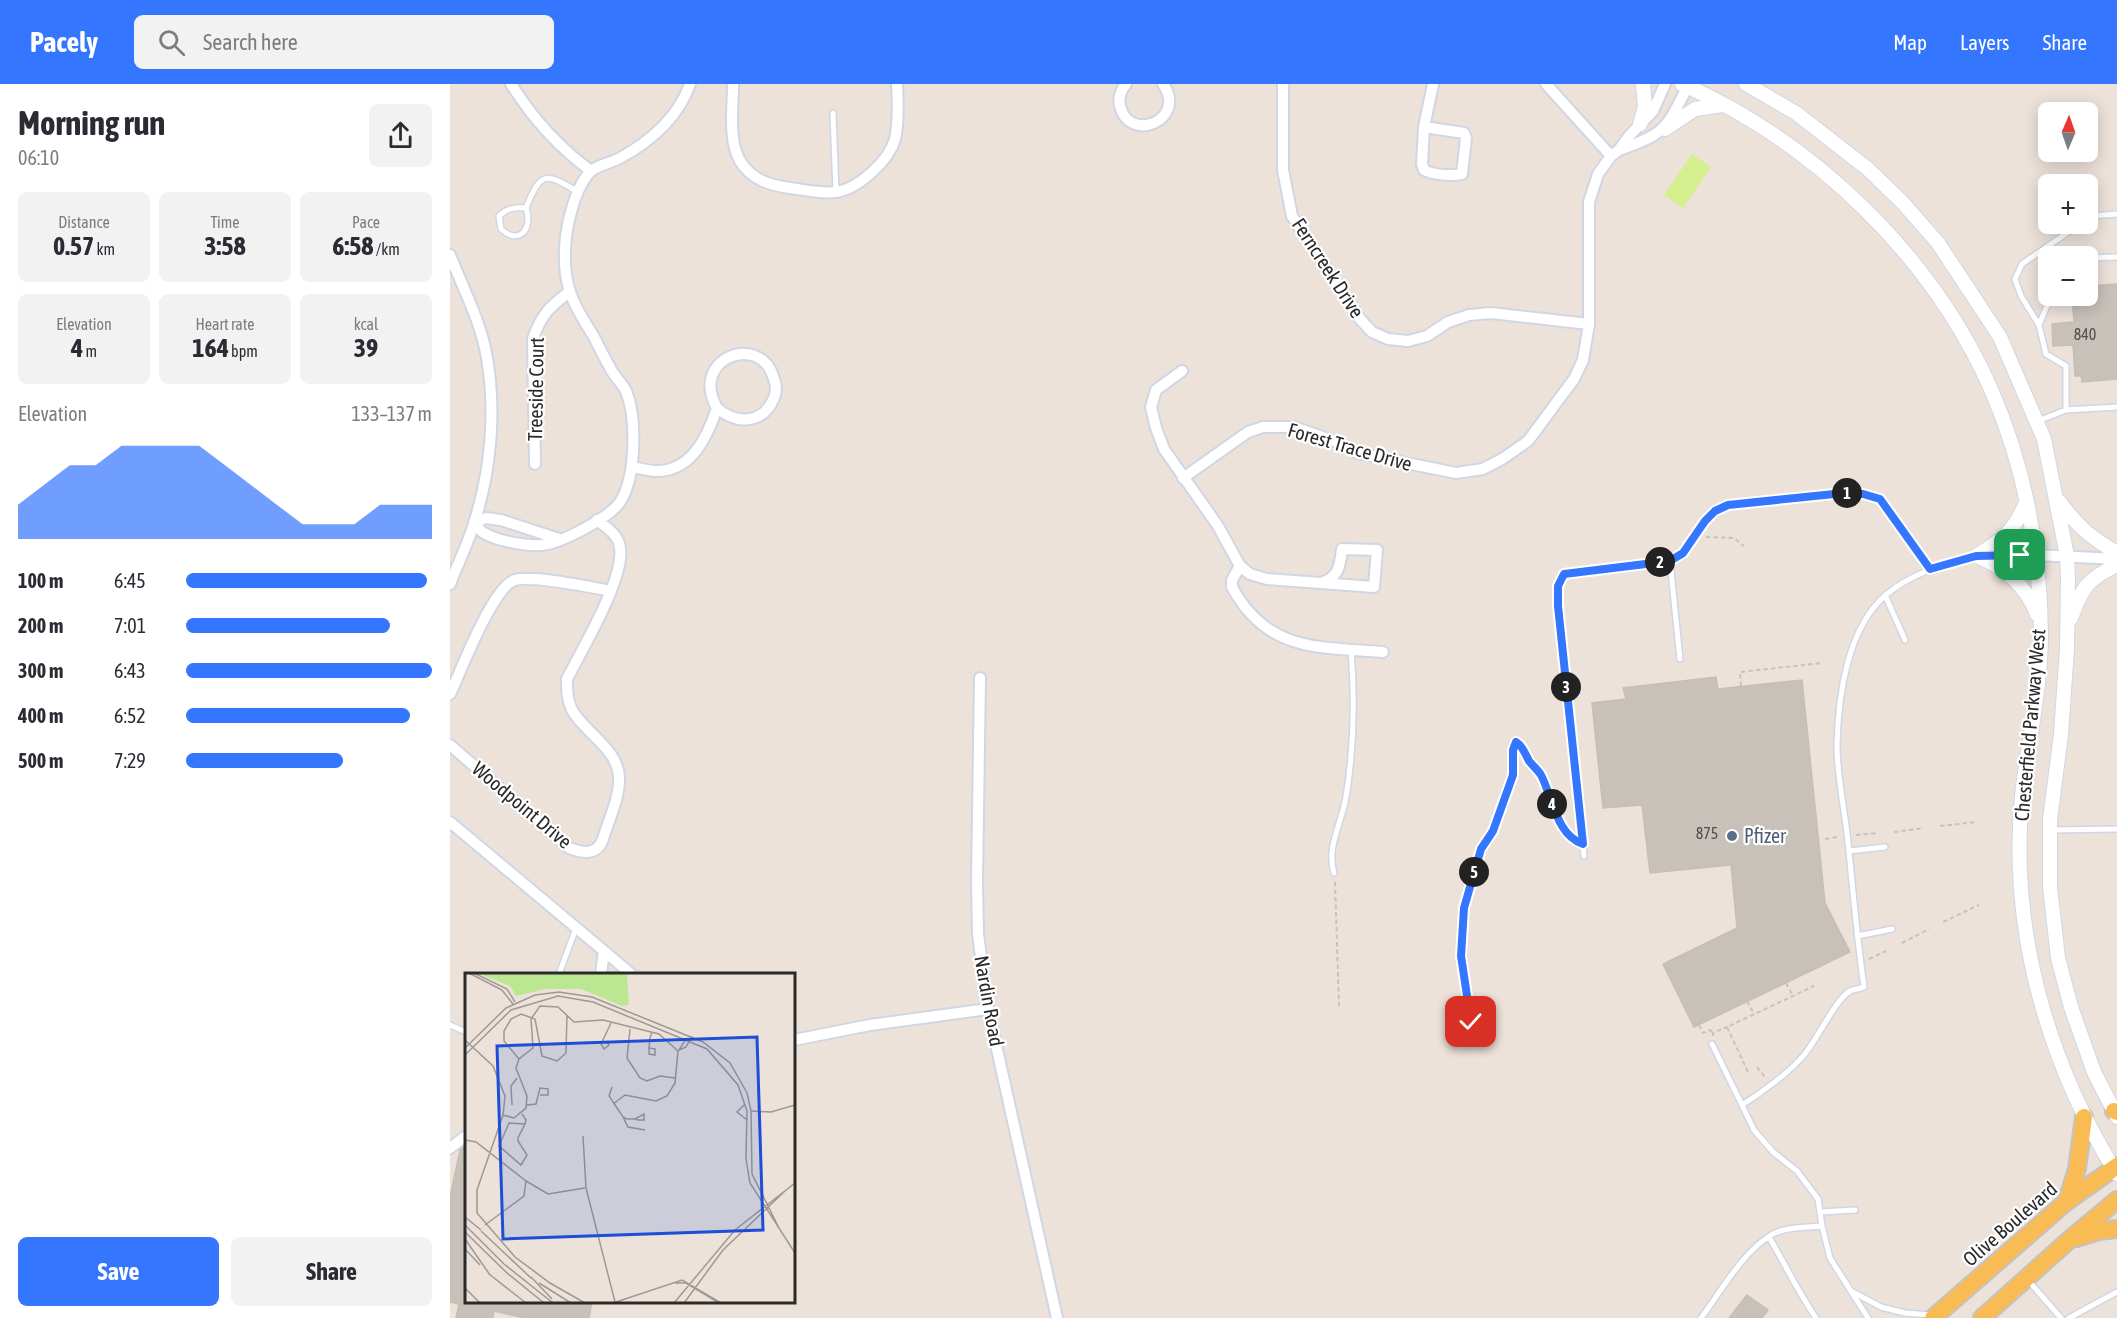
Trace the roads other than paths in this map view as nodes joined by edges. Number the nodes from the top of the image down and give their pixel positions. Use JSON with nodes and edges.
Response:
{"nodes":[{"id":1,"x":511,"y":84,"type":"edge"},
{"id":2,"x":690,"y":84,"type":"edge"},
{"id":3,"x":733,"y":84,"type":"edge"},
{"id":4,"x":897,"y":84,"type":"edge"},
{"id":5,"x":1126,"y":84,"type":"edge"},
{"id":6,"x":1163,"y":84,"type":"edge"},
{"id":7,"x":1283,"y":84,"type":"edge"},
{"id":8,"x":1433,"y":84,"type":"edge"},
{"id":9,"x":1545,"y":84,"type":"edge"},
{"id":10,"x":1642,"y":84,"type":"edge"},
{"id":11,"x":1665,"y":84,"type":"edge"},
{"id":12,"x":1746,"y":84,"type":"edge"},
{"id":13,"x":1757,"y":84,"type":"edge"},
{"id":14,"x":1686,"y":85,"type":"edge"},
{"id":15,"x":1774,"y":99,"type":"junction"},
{"id":16,"x":1723,"y":105,"type":"junction"},
{"id":17,"x":833,"y":113,"type":"dead end"},
{"id":18,"x":1640,"y":124,"type":"junction"},
{"id":19,"x":1424,"y":128,"type":"junction"},
{"id":20,"x":1665,"y":129,"type":"junction"},
{"id":21,"x":1615,"y":153,"type":"junction"},
{"id":22,"x":591,"y":171,"type":"junction"},
{"id":23,"x":578,"y":192,"type":"junction"},
{"id":24,"x":836,"y":192,"type":"junction"},
{"id":25,"x":526,"y":208,"type":"junction"},
{"id":26,"x":2117,"y":214,"type":"edge"},
{"id":27,"x":2098,"y":215,"type":"edge"},
{"id":28,"x":2066,"y":234,"type":"edge"},
{"id":29,"x":450,"y":255,"type":"edge"},
{"id":30,"x":2117,"y":257,"type":"edge"},
{"id":31,"x":2098,"y":258,"type":"edge"},
{"id":32,"x":570,"y":291,"type":"junction"},
{"id":33,"x":2047,"y":306,"type":"edge"},
{"id":34,"x":1589,"y":324,"type":"junction"},
{"id":35,"x":2038,"y":325,"type":"junction"},
{"id":36,"x":1182,"y":371,"type":"dead end"},
{"id":37,"x":2117,"y":407,"type":"edge"},
{"id":38,"x":717,"y":408,"type":"junction"},
{"id":39,"x":2066,"y":410,"type":"junction"},
{"id":40,"x":2037,"y":422,"type":"junction"},
{"id":41,"x":535,"y":464,"type":"dead end"},
{"id":42,"x":632,"y":467,"type":"junction"},
{"id":43,"x":1184,"y":478,"type":"junction"},
{"id":44,"x":2057,"y":499,"type":"junction"},
{"id":45,"x":2026,"y":502,"type":"junction"},
{"id":46,"x":597,"y":520,"type":"junction"},
{"id":47,"x":474,"y":523,"type":"junction"},
{"id":48,"x":560,"y":539,"type":"junction"},
{"id":49,"x":2117,"y":553,"type":"edge"},
{"id":50,"x":2036,"y":555,"type":"junction"},
{"id":51,"x":1976,"y":556,"type":"junction"},
{"id":52,"x":2067,"y":556,"type":"junction"},
{"id":53,"x":2117,"y":559,"type":"edge"},
{"id":54,"x":1670,"y":561,"type":"junction"},
{"id":55,"x":2117,"y":565,"type":"edge"},
{"id":56,"x":1240,"y":566,"type":"junction"},
{"id":57,"x":1930,"y":569,"type":"junction"},
{"id":58,"x":1321,"y":583,"type":"junction"},
{"id":59,"x":450,"y":584,"type":"edge"},
{"id":60,"x":611,"y":591,"type":"junction"},
{"id":61,"x":1885,"y":595,"type":"junction"},
{"id":62,"x":2040,"y":623,"type":"junction"},
{"id":63,"x":2068,"y":628,"type":"junction"},
{"id":64,"x":1905,"y":640,"type":"dead end"},
{"id":65,"x":1351,"y":650,"type":"junction"},
{"id":66,"x":1383,"y":652,"type":"dead end"},
{"id":67,"x":1680,"y":659,"type":"dead end"},
{"id":68,"x":980,"y":678,"type":"dead end"},
{"id":69,"x":450,"y":694,"type":"edge"},
{"id":70,"x":450,"y":745,"type":"edge"},
{"id":71,"x":450,"y":822,"type":"edge"},
{"id":72,"x":2117,"y":829,"type":"edge"},
{"id":73,"x":2050,"y":830,"type":"junction"},
{"id":74,"x":1885,"y":847,"type":"dead end"},
{"id":75,"x":1849,"y":851,"type":"junction"},
{"id":76,"x":1584,"y":856,"type":"dead end"},
{"id":77,"x":1334,"y":873,"type":"road end"},
{"id":78,"x":577,"y":928,"type":"junction"},
{"id":79,"x":1892,"y":929,"type":"dead end"},
{"id":80,"x":1857,"y":936,"type":"junction"},
{"id":81,"x":604,"y":951,"type":"junction"},
{"id":82,"x":560,"y":973,"type":"edge"},
{"id":83,"x":601,"y":973,"type":"edge"},
{"id":84,"x":629,"y":973,"type":"edge"},
{"id":85,"x":988,"y":1009,"type":"junction"},
{"id":86,"x":450,"y":1025,"type":"edge"},
{"id":87,"x":465,"y":1032,"type":"edge"},
{"id":88,"x":795,"y":1040,"type":"edge"},
{"id":89,"x":1712,"y":1044,"type":"road end"},
{"id":90,"x":1742,"y":1105,"type":"junction"},
{"id":91,"x":2116,"y":1113,"type":"edge"},
{"id":92,"x":2084,"y":1117,"type":"junction"},
{"id":93,"x":465,"y":1137,"type":"edge"},
{"id":94,"x":450,"y":1148,"type":"edge"},
{"id":95,"x":2116,"y":1170,"type":"edge"},
{"id":96,"x":2117,"y":1200,"type":"edge"},
{"id":97,"x":2066,"y":1202,"type":"junction"},
{"id":98,"x":1855,"y":1210,"type":"dead end"},
{"id":99,"x":1820,"y":1212,"type":"junction"},
{"id":100,"x":1822,"y":1226,"type":"junction"},
{"id":101,"x":2117,"y":1229,"type":"edge"},
{"id":102,"x":1769,"y":1237,"type":"junction"},
{"id":103,"x":2068,"y":1241,"type":"junction"},
{"id":104,"x":2026,"y":1278,"type":"junction"},
{"id":105,"x":1852,"y":1291,"type":"junction"},
{"id":106,"x":2117,"y":1292,"type":"edge"},
{"id":107,"x":2082,"y":1311,"type":"junction"},
{"id":108,"x":1934,"y":1317,"type":"edge"},
{"id":109,"x":1057,"y":1318,"type":"edge"},
{"id":110,"x":1701,"y":1318,"type":"edge"},
{"id":111,"x":1816,"y":1318,"type":"edge"},
{"id":112,"x":1868,"y":1318,"type":"edge"},
{"id":113,"x":1982,"y":1318,"type":"edge"},
{"id":114,"x":2061,"y":1318,"type":"edge"},
{"id":115,"x":2069,"y":1318,"type":"edge"},
{"id":116,"x":2086,"y":1318,"type":"edge"}],
"edges":[{"from":1,"to":22,"type":"street"},
{"from":2,"to":22,"type":"street"},
{"from":3,"to":24,"type":"street"},
{"from":4,"to":24,"type":"street"},
{"from":5,"to":6,"type":"street"},
{"from":7,"to":34,"type":"street","name":"Ferncreek Drive"},
{"from":8,"to":19,"type":"street"},
{"from":9,"to":21,"type":"street"},
{"from":10,"to":18,"type":"street"},
{"from":11,"to":18,"type":"street","name":"Forest Trace Drive"},
{"from":12,"to":15,"type":"street","name":"Chesterfield Parkway West"},
{"from":13,"to":15,"type":"lane"},
{"from":14,"to":16,"type":"street","name":"Chesterfield Parkway West"},
{"from":14,"to":20,"type":"street"},
{"from":15,"to":40,"type":"street","name":"Chesterfield Parkway West"},
{"from":16,"to":20,"type":"street"},
{"from":16,"to":45,"type":"street","name":"Chesterfield Parkway West"},
{"from":17,"to":24,"type":"lane"},
{"from":18,"to":21,"type":"street","name":"Forest Trace Drive"},
{"from":19,"to":19,"type":"street"},
{"from":20,"to":21,"type":"street"},
{"from":21,"to":34,"type":"street","name":"Forest Trace Drive"},
{"from":22,"to":23,"type":"street"},
{"from":23,"to":25,"type":"lane"},
{"from":23,"to":32,"type":"street"},
{"from":25,"to":25,"type":"lane"},
{"from":26,"to":27,"type":"lane"},
{"from":28,"to":35,"type":"lane"},
{"from":29,"to":47,"type":"street"},
{"from":30,"to":31,"type":"lane"},
{"from":32,"to":41,"type":"street","name":"Treeside Court"},
{"from":32,"to":42,"type":"street"},
{"from":33,"to":35,"type":"lane"},
{"from":34,"to":43,"type":"street","name":"Forest Trace Drive"},
{"from":35,"to":39,"type":"lane"},
{"from":36,"to":43,"type":"street"},
{"from":37,"to":39,"type":"lane"},
{"from":38,"to":38,"type":"street"},
{"from":38,"to":42,"type":"street"},
{"from":39,"to":40,"type":"lane"},
{"from":40,"to":44,"type":"street","name":"Chesterfield Parkway West"},
{"from":42,"to":46,"type":"street"},
{"from":43,"to":56,"type":"street"},
{"from":44,"to":49,"type":"street"},
{"from":44,"to":52,"type":"street","name":"Chesterfield Parkway West"},
{"from":45,"to":50,"type":"street","name":"Chesterfield Parkway West"},
{"from":45,"to":51,"type":"street"},
{"from":46,"to":48,"type":"street"},
{"from":46,"to":60,"type":"street","name":"Woodpoint Drive"},
{"from":47,"to":48,"type":"street"},
{"from":47,"to":48,"type":"street"},
{"from":47,"to":59,"type":"street"},
{"from":50,"to":51,"type":"lane"},
{"from":50,"to":52,"type":"street"},
{"from":50,"to":62,"type":"street","name":"Chesterfield Parkway West"},
{"from":51,"to":57,"type":"lane"},
{"from":51,"to":62,"type":"street"},
{"from":52,"to":53,"type":"street"},
{"from":52,"to":63,"type":"street","name":"Chesterfield Parkway West"},
{"from":54,"to":57,"type":"lane"},
{"from":54,"to":67,"type":"lane"},
{"from":54,"to":76,"type":"lane"},
{"from":55,"to":63,"type":"street"},
{"from":56,"to":58,"type":"street"},
{"from":56,"to":65,"type":"street"},
{"from":57,"to":61,"type":"lane"},
{"from":58,"to":58,"type":"street"},
{"from":60,"to":69,"type":"street"},
{"from":60,"to":70,"type":"street","name":"Woodpoint Drive"},
{"from":61,"to":64,"type":"lane"},
{"from":61,"to":75,"type":"lane"},
{"from":62,"to":92,"type":"street","name":"Chesterfield Parkway West"},
{"from":63,"to":73,"type":"street","name":"Chesterfield Parkway West"},
{"from":65,"to":66,"type":"street"},
{"from":65,"to":77,"type":"lane"},
{"from":68,"to":85,"type":"street","name":"Nardin Road"},
{"from":71,"to":78,"type":"street"},
{"from":72,"to":73,"type":"lane"},
{"from":73,"to":91,"type":"street","name":"Chesterfield Parkway West"},
{"from":74,"to":75,"type":"lane"},
{"from":75,"to":80,"type":"lane"},
{"from":78,"to":81,"type":"street"},
{"from":78,"to":82,"type":"lane"},
{"from":79,"to":80,"type":"lane"},
{"from":80,"to":90,"type":"lane"},
{"from":81,"to":83,"type":"street"},
{"from":81,"to":84,"type":"street"},
{"from":85,"to":88,"type":"street"},
{"from":85,"to":109,"type":"street","name":"Nardin Road"},
{"from":86,"to":87,"type":"lane"},
{"from":89,"to":90,"type":"lane"},
{"from":90,"to":99,"type":"lane"},
{"from":92,"to":95,"type":"street","name":"Chesterfield Parkway West"},
{"from":92,"to":97,"type":"main road"},
{"from":93,"to":94,"type":"street"},
{"from":95,"to":97,"type":"main road","name":"Olive Boulevard"},
{"from":96,"to":103,"type":"main road"},
{"from":97,"to":108,"type":"main road","name":"Olive Boulevard"},
{"from":98,"to":99,"type":"lane"},
{"from":99,"to":100,"type":"lane"},
{"from":100,"to":102,"type":"lane"},
{"from":100,"to":105,"type":"lane"},
{"from":101,"to":103,"type":"main road"},
{"from":102,"to":110,"type":"lane"},
{"from":102,"to":111,"type":"lane"},
{"from":103,"to":104,"type":"main road"},
{"from":104,"to":113,"type":"main road"},
{"from":104,"to":114,"type":"lane"},
{"from":105,"to":108,"type":"lane"},
{"from":105,"to":112,"type":"lane"},
{"from":106,"to":107,"type":"lane"},
{"from":107,"to":115,"type":"lane"},
{"from":107,"to":116,"type":"lane"}]}
